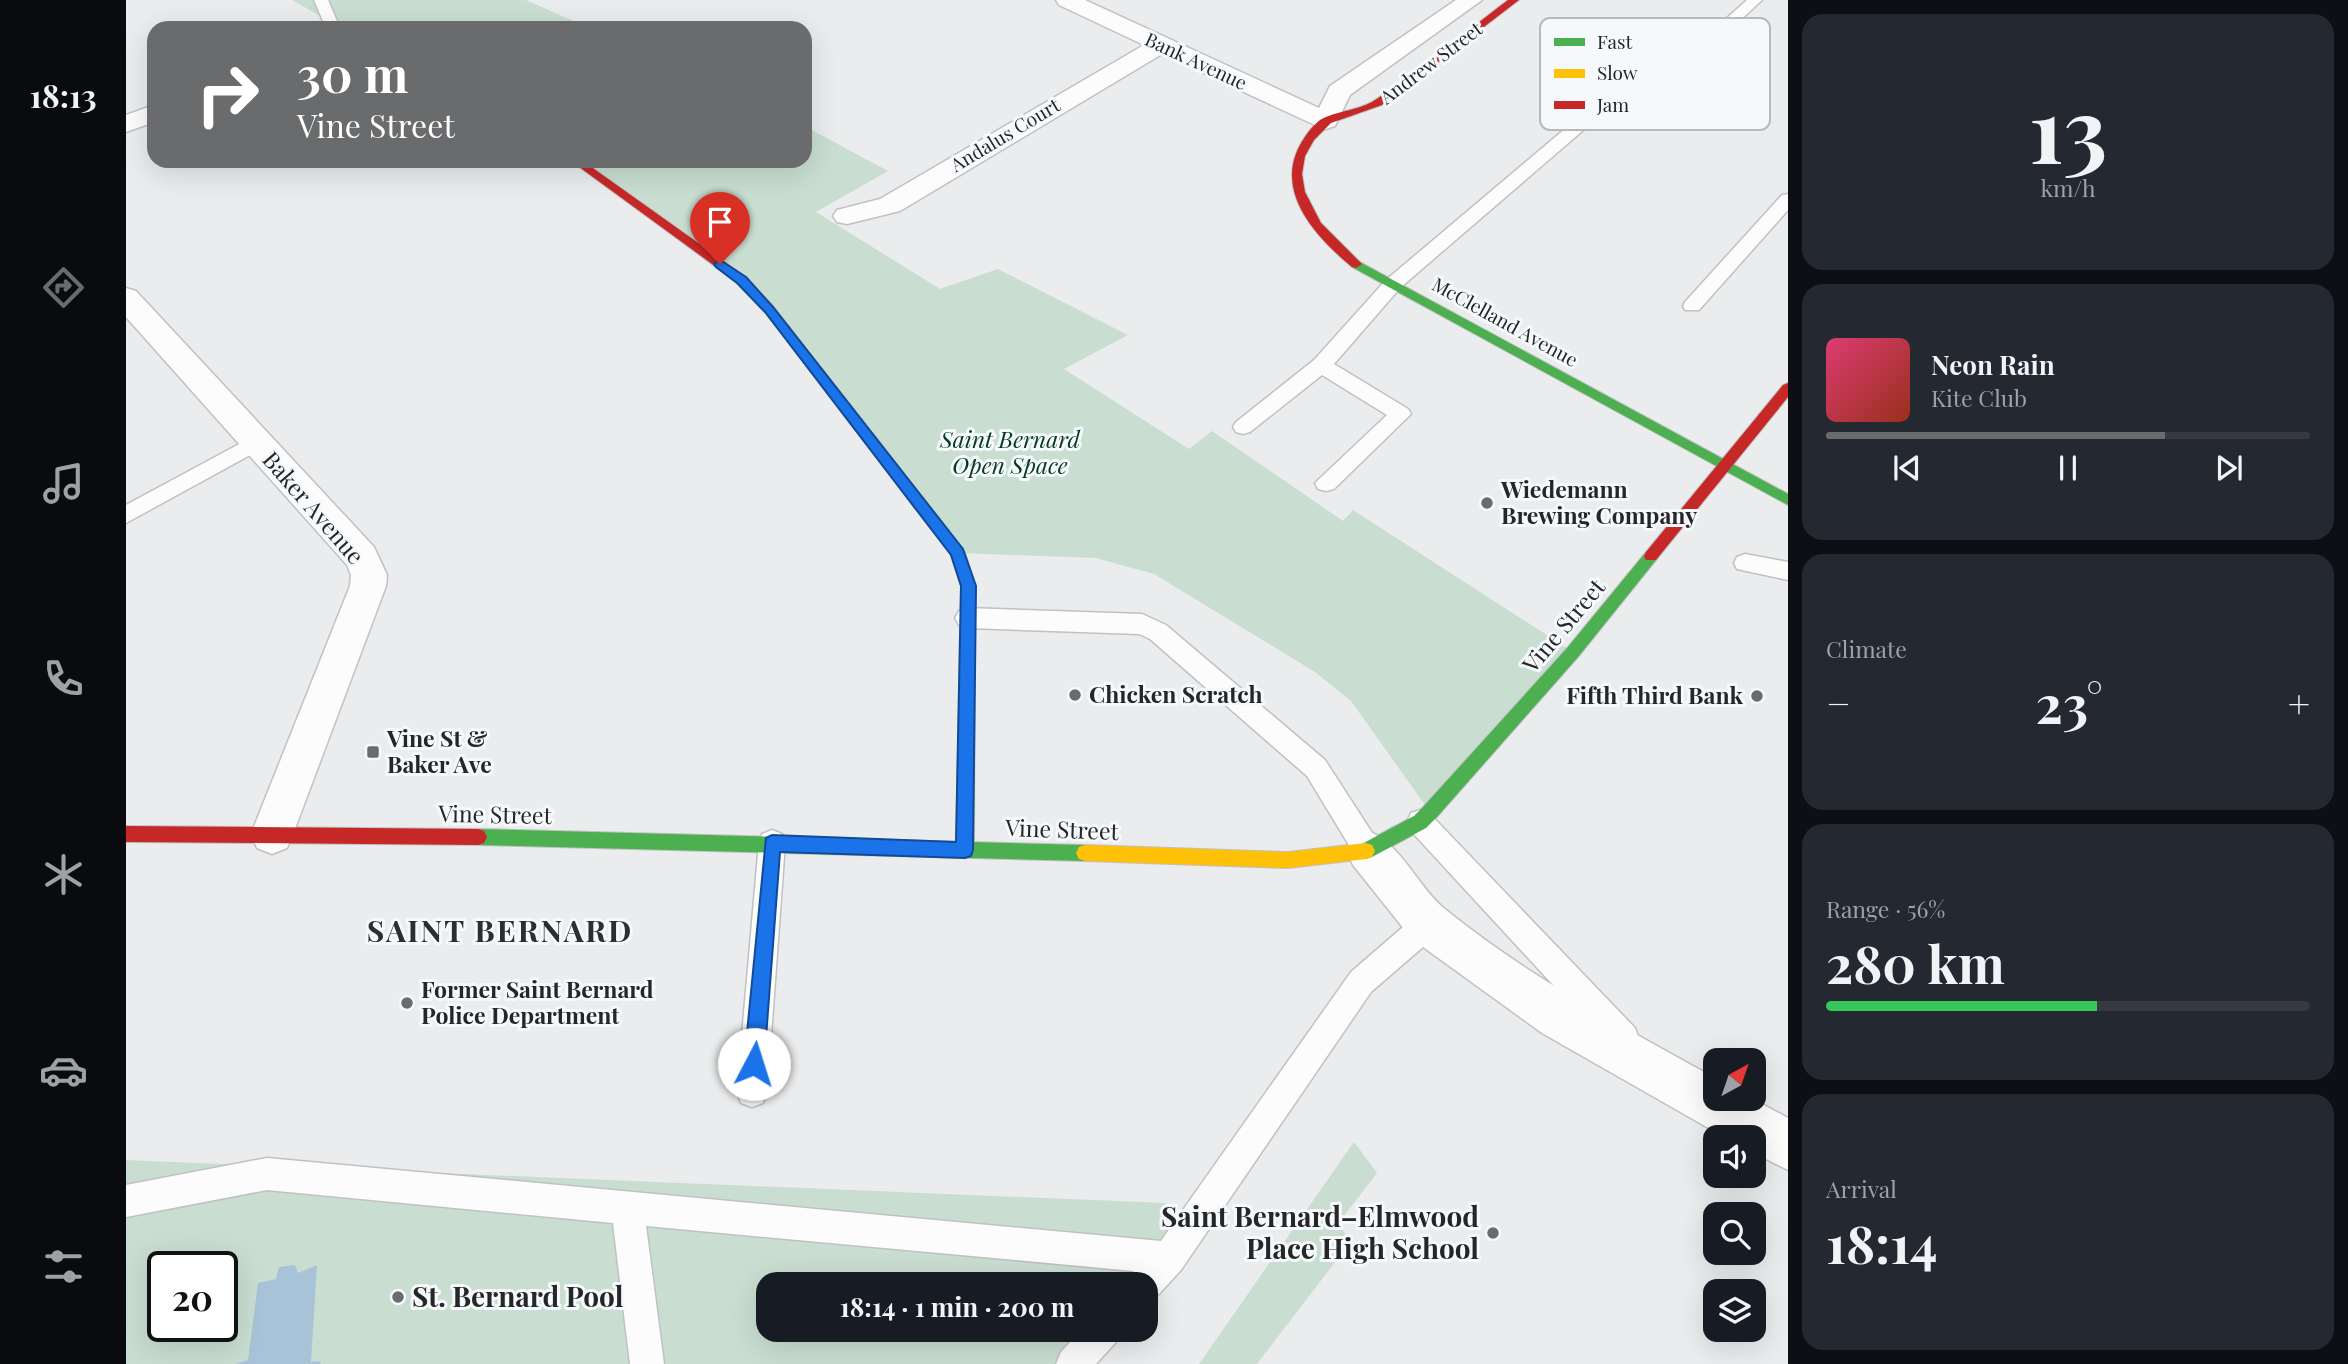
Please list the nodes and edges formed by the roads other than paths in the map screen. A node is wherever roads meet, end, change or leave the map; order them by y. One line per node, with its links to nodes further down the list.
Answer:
1 (321, 0): 7 (lane)
2 (1067, 0): 8 (street, Bank Avenue)
3 (1471, 0): 10 (street, Andrew Street)
4 (1514, 0): 10 (street, Andrew Street)
5 (1755, 0): 6 (lane)
6 (1735, 18)
7 (330, 21)
8 (1160, 45): 10 (street, Bank Avenue); 15 (street, Andalus Court)
9 (147, 116): 11 (street)
10 (1326, 121): 16 (street, McClelland Avenue)
11 (126, 124)
12 (1573, 130): 16 (lane)
13 (586, 168): 29 (street)
14 (1788, 198): 18 (lane)
15 (847, 216)
16 (1393, 284): 19 (lane); 23 (street, McClelland Avenue)
17 (126, 299): 22 (street, Baker Avenue)
18 (1692, 306)
19 (1321, 365): 21 (lane); 24 (lane)
20 (1788, 388): 23 (street, Vine Street)
21 (1243, 427)
22 (256, 443): 26 (lane); 32 (street, Baker Avenue)
23 (1726, 466): 25 (street, McClelland Avenue); 30 (street, Vine Street)
24 (1326, 483)
25 (1788, 500)
26 (126, 515)
27 (1745, 563): 28 (lane)
28 (1788, 572)
29 (967, 618): 34 (street); 35 (lane)
30 (1420, 822): 35 (street, Vine Street); 37 (lane)
31 (126, 834): 32 (street, Vine Street)
32 (271, 834): 33 (street, Vine Street)
33 (772, 844): 34 (street, Vine Street); 38 (lane)
34 (965, 850): 35 (street, Vine Street)
35 (1368, 851): 36 (street)
36 (1428, 924): 37 (street); 42 (lane)
37 (1650, 1068): 39 (street)
38 (752, 1092)
39 (1788, 1145)
40 (126, 1201): 41 (lane)
41 (627, 1208): 42 (lane); 45 (lane)
42 (1169, 1258): 43 (lane)
43 (1156, 1272)
44 (1093, 1342): 46 (lane)
45 (647, 1364)
46 (1073, 1364)

